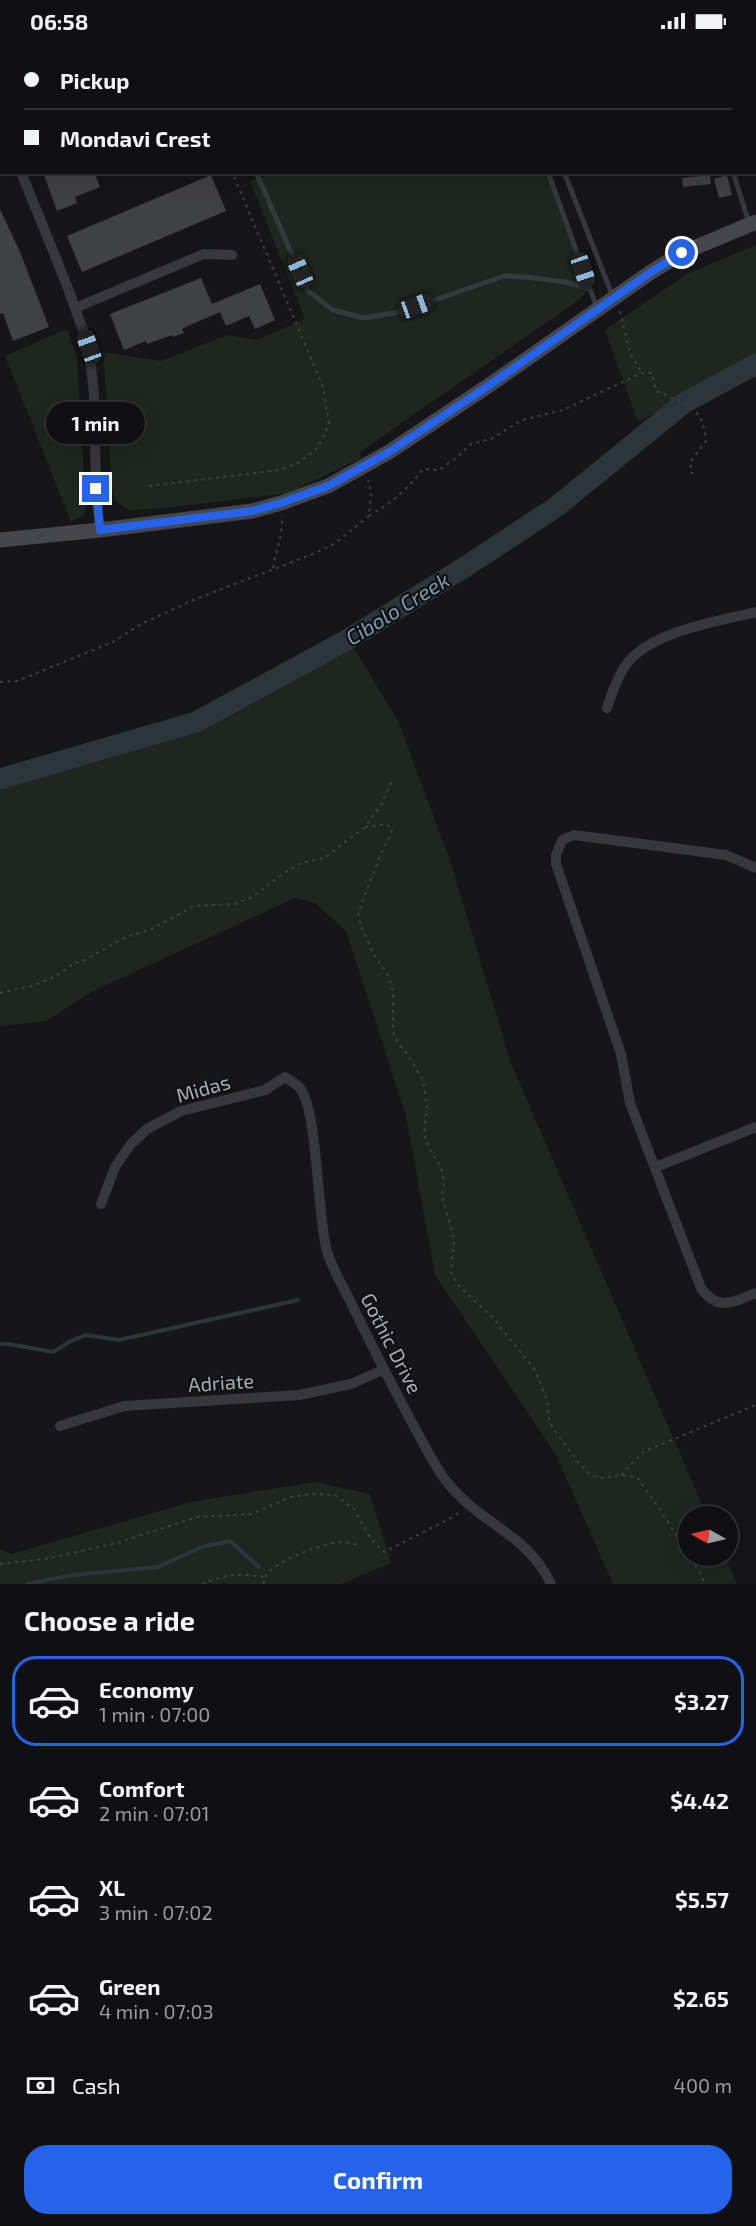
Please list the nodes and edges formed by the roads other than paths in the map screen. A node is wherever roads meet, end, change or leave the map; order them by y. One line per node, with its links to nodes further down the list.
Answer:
1 (22, 174): 10 (street)
2 (257, 174): 8 (lane)
3 (549, 174): 8 (lane)
4 (565, 174): 9 (lane)
5 (734, 174): 6 (lane)
6 (753, 223): 9 (main road)
7 (232, 255): 10 (street)
8 (590, 289): 11 (lane)
9 (613, 298): 11 (main road)
10 (75, 308): 12 (street)
11 (597, 310): 12 (main road)
12 (100, 530): 13 (main road)
13 (0, 540)
14 (756, 612): 15 (street)
15 (607, 708)
16 (756, 868): 19 (street)
17 (285, 1077): 20 (street, Midas); 22 (street, Gothic Drive)
18 (756, 1127): 19 (street)
19 (656, 1167): 21 (street)
20 (101, 1204)
21 (756, 1293)
22 (384, 1370): 23 (street, Adriate); 24 (street, Gothic Drive)
23 (60, 1426)
24 (551, 1584)

